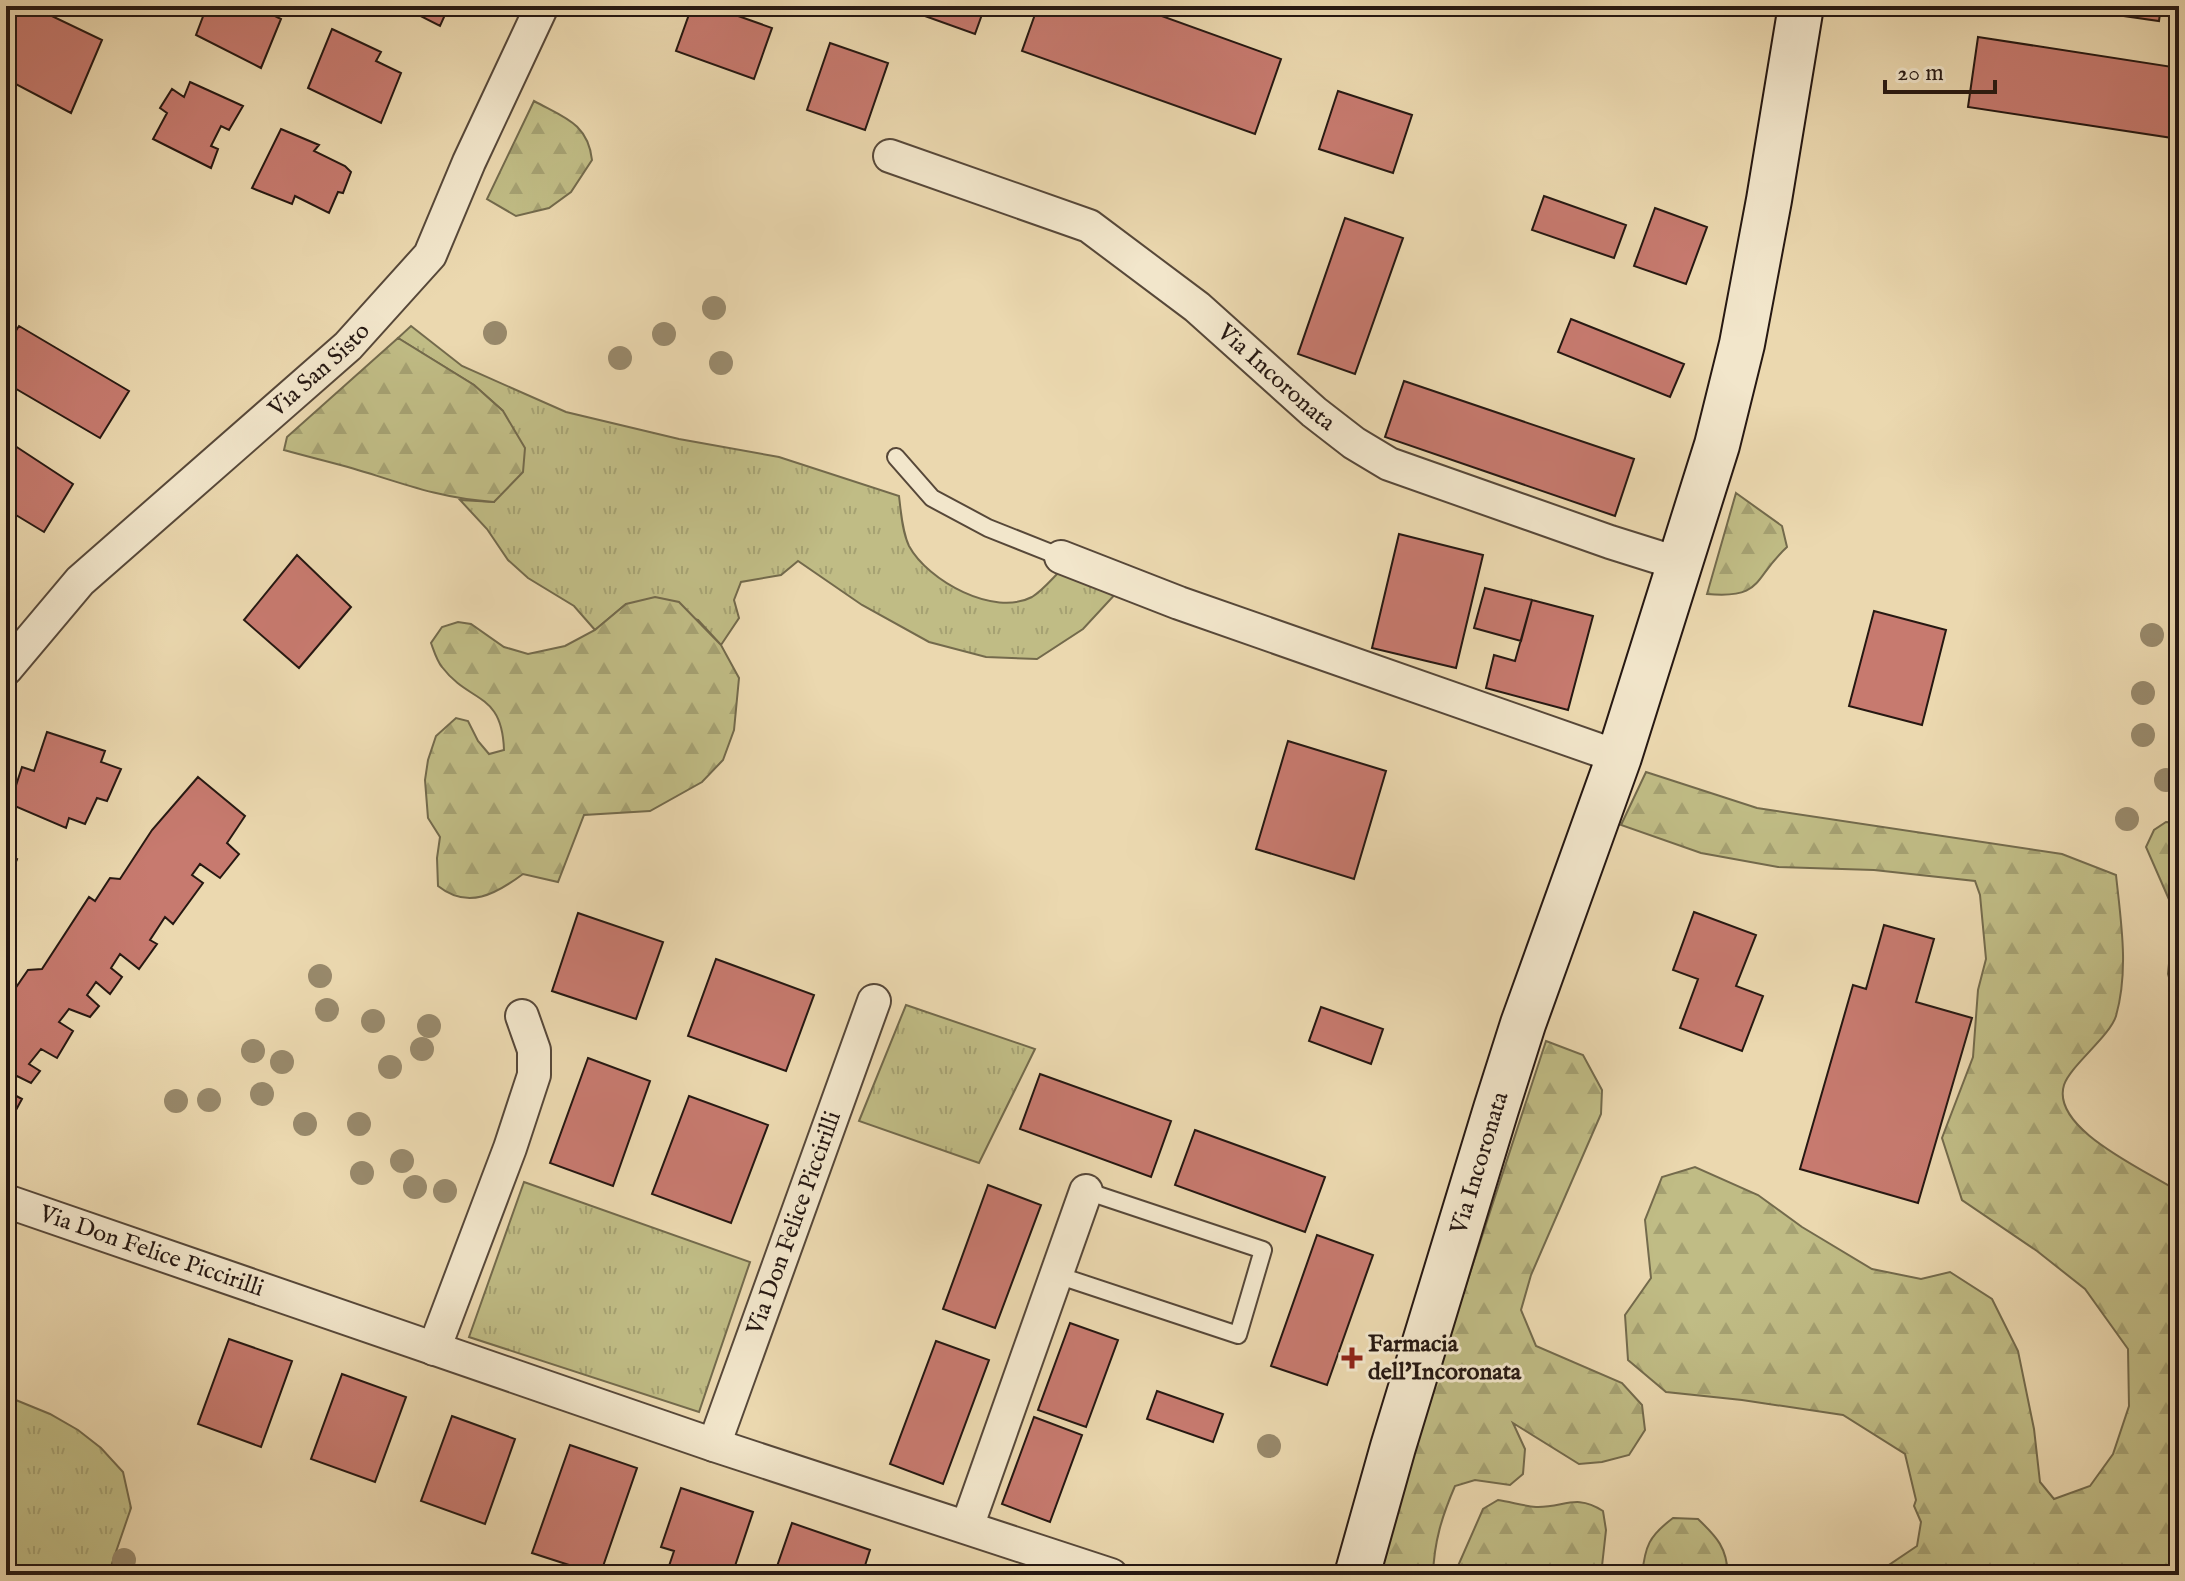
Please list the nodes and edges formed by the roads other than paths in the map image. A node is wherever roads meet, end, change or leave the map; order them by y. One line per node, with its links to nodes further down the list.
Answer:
1 (542, 6): 7 (street, Via San Sisto)
2 (1801, 6): 6 (main road, Via Incoronata)
3 (890, 156): 6 (street, Via Incoronata)
4 (896, 457): 5 (lane)
5 (1061, 557): 8 (street)
6 (1680, 564): 8 (main road, Via Incoronata)
7 (6, 669)
8 (1619, 757): 18 (main road, Via Incoronata)
9 (874, 1001): 15 (street, Via Don Felice Piccirilli)
10 (522, 1016): 14 (street)
11 (1086, 1191): 13 (street); 13 (lane)
12 (6, 1201): 14 (street, Via Don Felice Piccirilli)
13 (1057, 1275): 16 (street)
14 (434, 1349): 15 (street, Via Don Felice Piccirilli)
15 (714, 1445): 16 (street, Via Don Felice Piccirilli)
16 (967, 1527): 17 (street, Via Don Felice Piccirilli)
17 (1111, 1575)
18 (1357, 1575)

